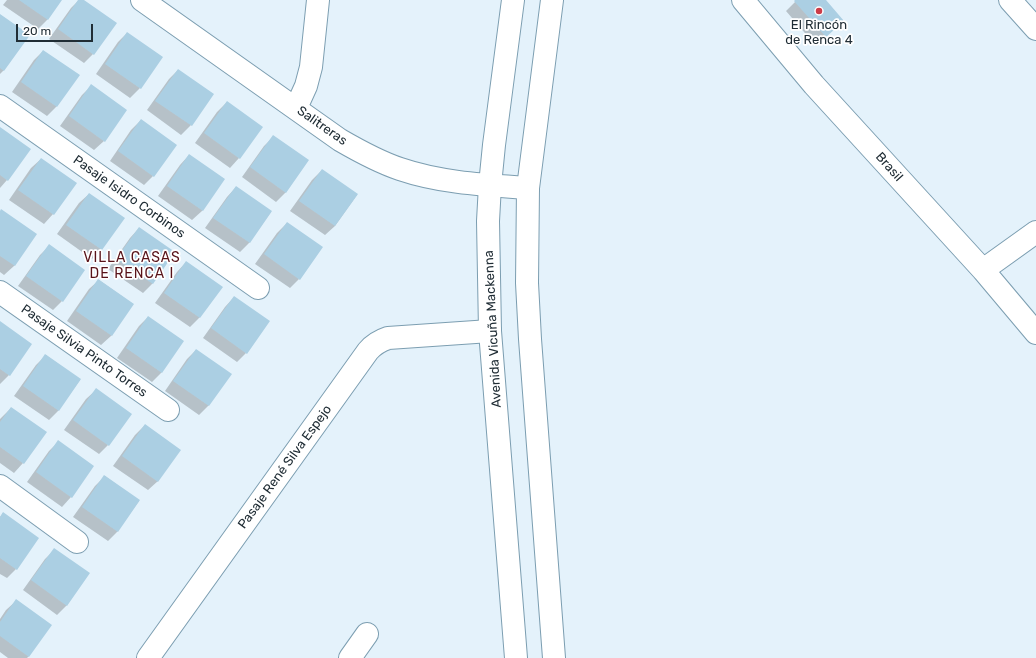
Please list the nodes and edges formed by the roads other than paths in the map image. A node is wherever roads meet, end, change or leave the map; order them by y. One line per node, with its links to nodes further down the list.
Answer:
1 (142, 0): 9 (street, Salitreras)
2 (318, 0): 9 (street)
3 (513, 0): 10 (street, Avenida Vicuña Mackenna)
4 (552, 0): 11 (street)
5 (743, 0): 13 (street, Brasil)
6 (1010, 0): 7 (street)
7 (1036, 29)
8 (0, 106): 14 (street, Pasaje Isidro Corbinos)
9 (296, 108): 10 (street, Salitreras)
10 (490, 186): 11 (street, Salitreras); 16 (street, Avenida Vicuña Mackenna)
11 (528, 188): 25 (street)
12 (1036, 232): 13 (street)
13 (983, 270): 17 (street, Brasil)
14 (258, 288)
15 (0, 292): 18 (street, Pasaje Silvia Pinto Torres)
16 (490, 331): 22 (street, Pasaje René Silva Espejo); 24 (street, Avenida Vicuña Mackenna)
17 (1036, 332)
18 (168, 410)
19 (0, 486): 20 (street)
20 (77, 542)
21 (367, 634): 23 (street)
22 (148, 658)
23 (350, 658)
24 (516, 658)
25 (554, 658)

